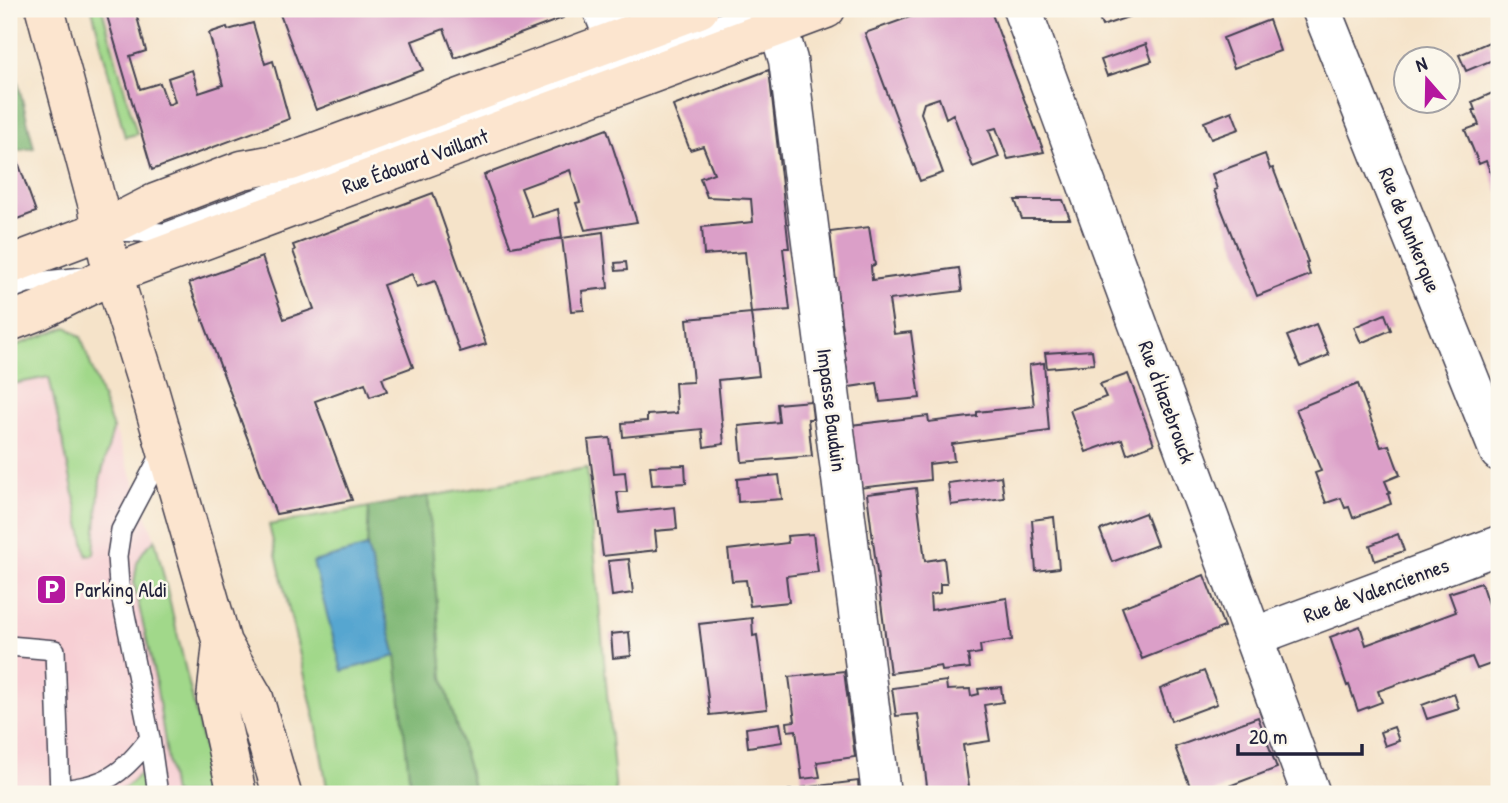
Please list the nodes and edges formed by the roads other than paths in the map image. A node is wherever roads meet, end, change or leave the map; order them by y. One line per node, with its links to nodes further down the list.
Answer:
1 (45, 9): 8 (main road)
2 (699, 9): 7 (main road, Rue Édouard Vaillant)
3 (826, 9): 6 (main road, Rue Édouard Vaillant)
4 (1022, 9): 16 (street, Rue d'Hazebrouck)
5 (1321, 9): 14 (street, Rue de Dunkerque)
6 (768, 18): 8 (lane); 10 (main road, Rue Édouard Vaillant); 24 (street, Impasse Bauduin)
7 (609, 24): 8 (main road, Rue Édouard Vaillant)
8 (102, 230): 9 (main road, Rue Édouard Vaillant); 10 (main road)
9 (9, 265)
10 (113, 274): 11 (lane); 12 (main road, Rue Édouard Vaillant); 13 (main road)
11 (9, 290)
12 (9, 322)
13 (165, 446): 17 (main road); 19 (lane)
14 (1499, 452)
15 (1499, 545): 16 (street, Rue de Valenciennes)
16 (1253, 637): 25 (street, Rue d'Hazebrouck)
17 (222, 643): 22 (main road); 23 (main road)
18 (9, 646): 20 (lane)
19 (150, 738): 20 (lane); 21 (lane)
20 (60, 792)
21 (158, 794)
22 (237, 794)
23 (282, 794)
24 (881, 794)
25 (1311, 794)

